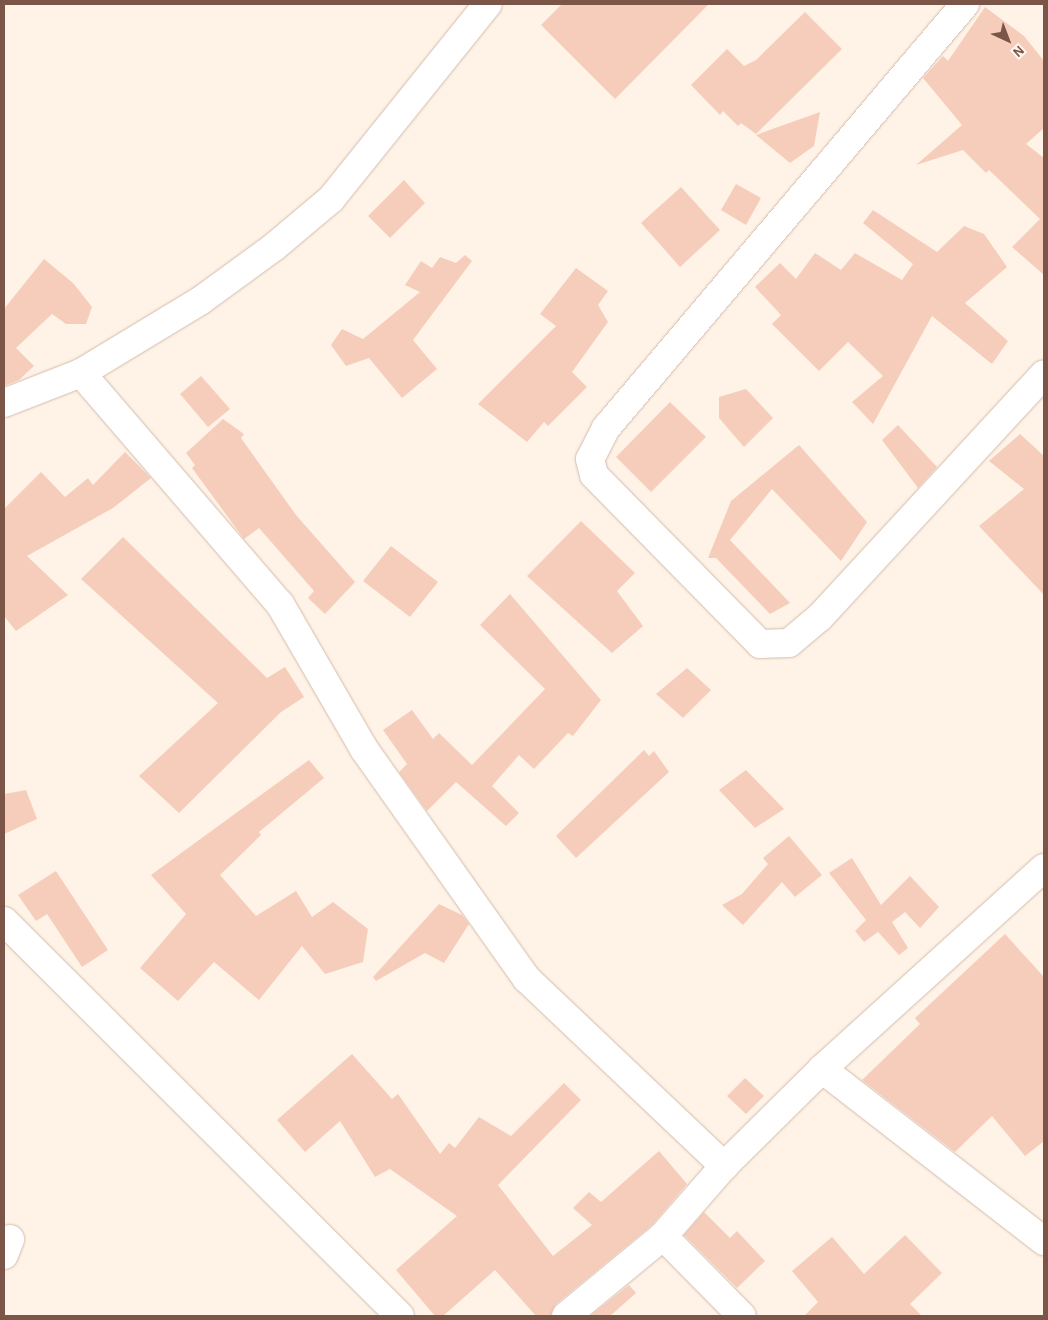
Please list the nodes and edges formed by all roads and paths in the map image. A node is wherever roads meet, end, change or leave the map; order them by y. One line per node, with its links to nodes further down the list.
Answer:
1 (488, 4): 3 (street)
2 (966, 4): 4 (street)
3 (81, 373): 5 (street); 9 (street)
4 (1044, 374)
5 (4, 403)
6 (1044, 868): 8 (street)
7 (4, 920): 12 (street)
8 (822, 1069): 9 (street); 11 (street)
9 (724, 1166): 10 (street)
10 (663, 1236): 13 (street); 14 (street)
11 (1044, 1240)
12 (400, 1316)
13 (566, 1316)
14 (742, 1316)

